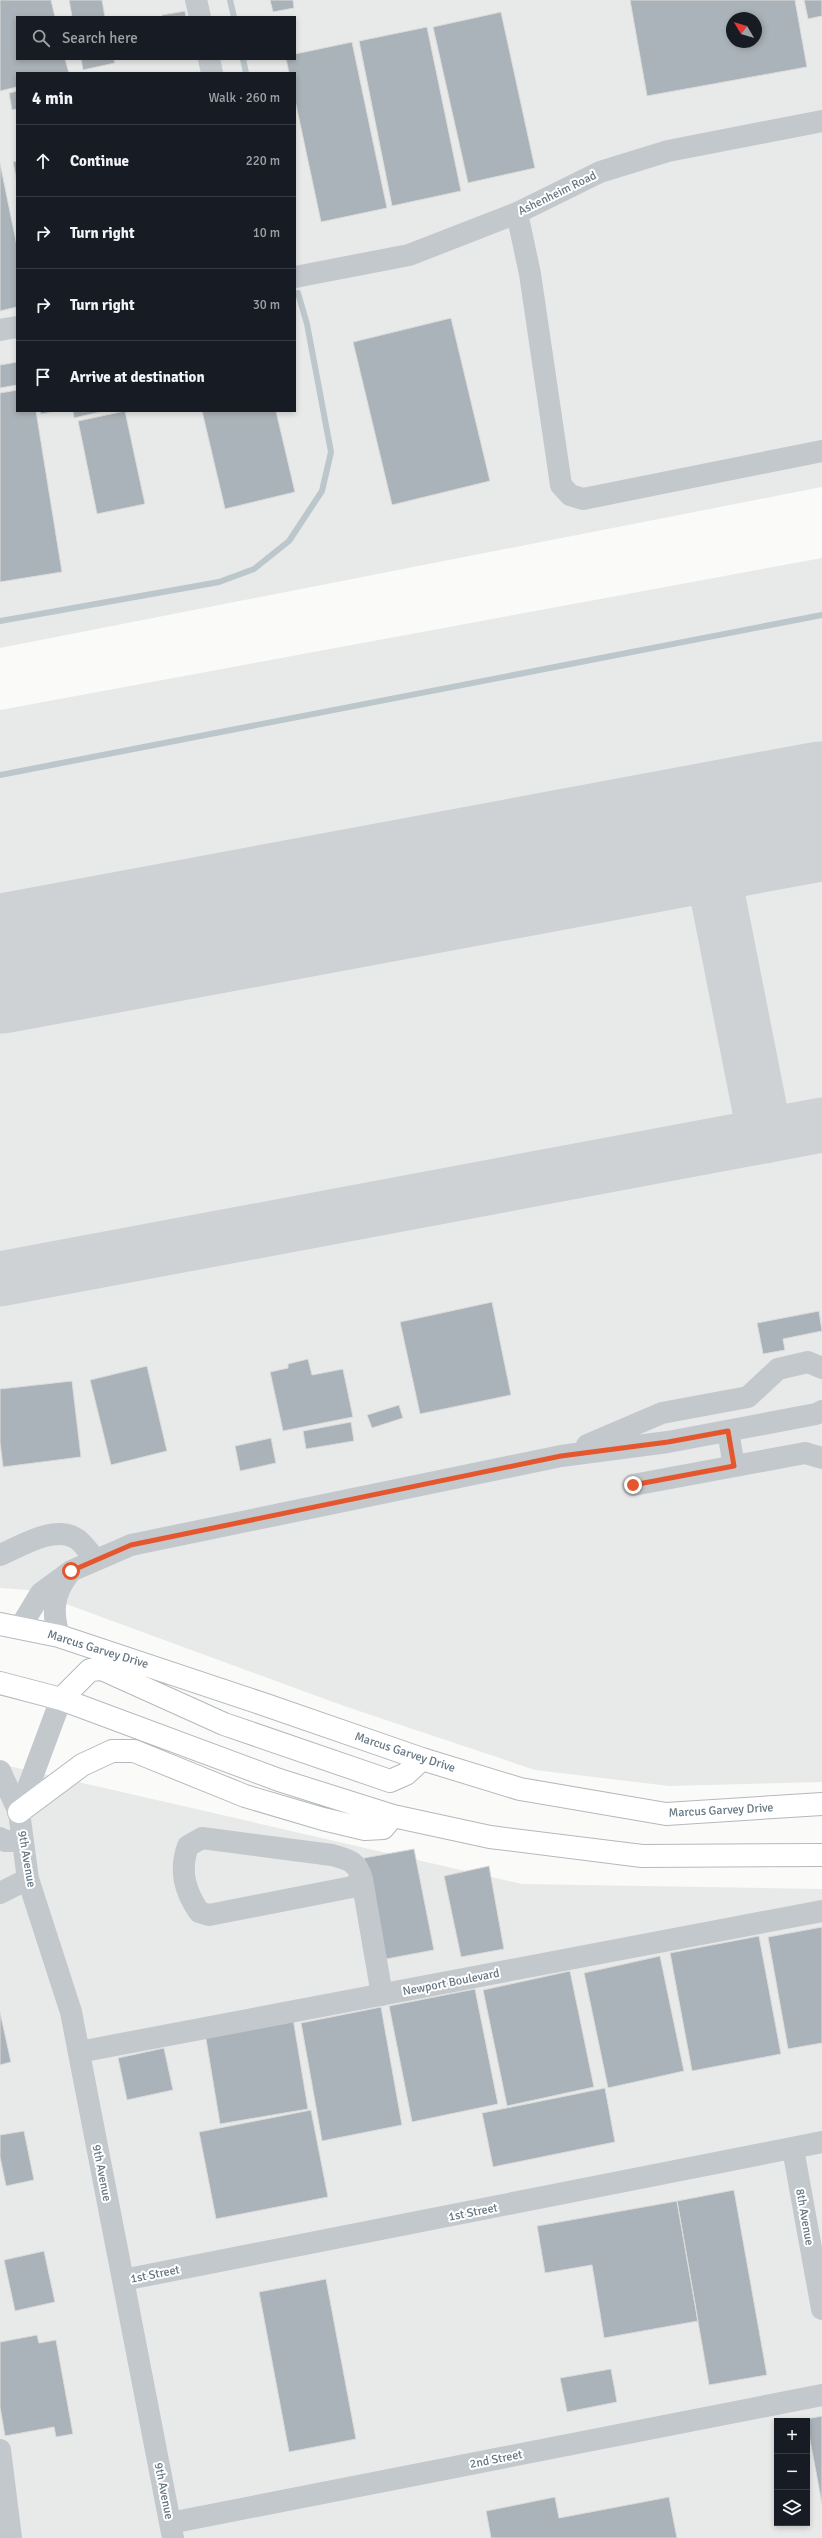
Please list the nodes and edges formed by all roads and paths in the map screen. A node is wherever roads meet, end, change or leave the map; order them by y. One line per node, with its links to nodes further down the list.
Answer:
1 (196, 0): 2 (street)
2 (200, 16)
3 (209, 60): 4 (street)
4 (212, 72)
5 (822, 121): 6 (street, Ashenheim Road)
6 (517, 213): 7 (street, Ashenheim Road); 10 (street)
7 (296, 277)
8 (16, 327): 9 (street)
9 (0, 330)
10 (822, 451)
11 (822, 1368): 14 (street)
12 (822, 1411): 13 (street)
13 (728, 1431): 14 (street); 16 (street)
14 (561, 1456): 19 (street)
15 (822, 1458): 16 (street)
16 (734, 1466): 17 (street)
17 (633, 1485)
18 (0, 1555): 19 (street)
19 (96, 1560): 20 (street)
20 (71, 1571): 21 (street); 22 (street)
21 (11, 1625): 22 (highway, Marcus Garvey Drive)
22 (59, 1636): 25 (highway, Marcus Garvey Drive)
23 (0, 1683): 24 (highway)
24 (61, 1699): 25 (highway); 28 (street, 9th Avenue); 29 (highway)
25 (422, 1759): 27 (highway, Marcus Garvey Drive)
26 (0, 1771): 28 (street, 9th Avenue)
27 (822, 1804)
28 (19, 1812): 29 (highway); 31 (street, 9th Avenue)
29 (393, 1816): 32 (highway)
30 (0, 1838): 31 (street)
31 (22, 1841): 33 (street, 9th Avenue)
32 (822, 1855)
33 (28, 1879): 35 (street); 38 (street, 9th Avenue)
34 (362, 1879): 34 (street); 37 (street)
35 (0, 1893)
36 (822, 1911): 37 (street, Newport Boulevard)
37 (382, 1994): 38 (street, Newport Boulevard)
38 (79, 2052): 41 (street, 9th Avenue)
39 (822, 2142): 40 (street, 1st Street)
40 (793, 2149): 41 (street, 1st Street); 42 (street, 8th Avenue)
41 (123, 2280): 45 (street, 9th Avenue)
42 (822, 2309)
43 (822, 2395): 45 (street, 2nd Street)
44 (0, 2450): 46 (street)
45 (171, 2530)
46 (11, 2538)

